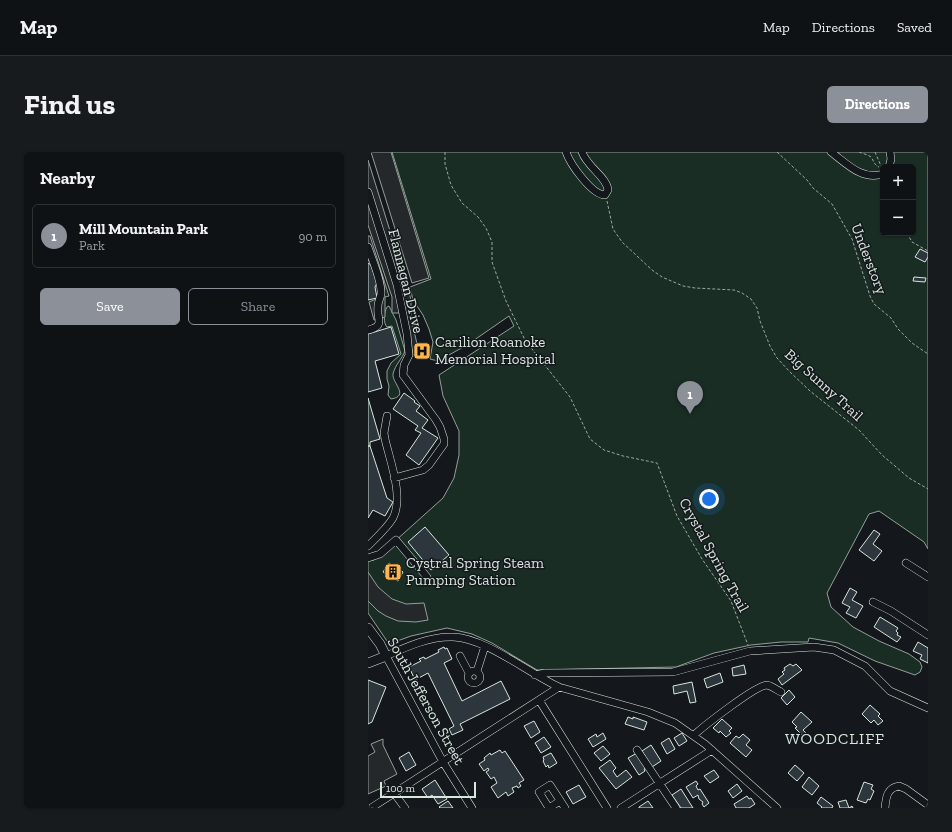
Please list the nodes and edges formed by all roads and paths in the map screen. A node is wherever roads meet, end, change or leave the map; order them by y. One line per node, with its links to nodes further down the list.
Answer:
1 (445, 152): 30 (path, Crystal Spring Trail)
2 (566, 152): 12 (street)
3 (582, 152): 12 (street)
4 (777, 152): 17 (path, Understory)
5 (831, 152): 10 (street)
6 (858, 152): 7 (path)
7 (875, 152)
8 (890, 152): 9 (street)
9 (890, 164)
10 (880, 174)
11 (368, 192): 19 (street, Flannagan Drive)
12 (605, 195): 20 (path, Big Sunny Trail)
13 (909, 236): 15 (path)
14 (368, 247): 16 (street)
15 (928, 251)
16 (368, 330)
17 (928, 354)
18 (387, 416): 19 (street)
19 (394, 478): 21 (street)
20 (928, 489)
21 (368, 546)
22 (368, 558): 24 (street)
23 (906, 563): 25 (street)
24 (427, 577)
25 (928, 577)
26 (873, 602): 28 (street)
27 (368, 628): 31 (main road, South Jefferson Street)
28 (928, 636)
29 (485, 646): 31 (street); 34 (street); 36 (street)
30 (750, 651): 36 (street); 40 (street)
31 (386, 656): 33 (main road); 44 (street, South Jefferson Street)
32 (460, 656): 35 (street)
33 (368, 663)
34 (477, 671): 35 (street); 35 (street)
35 (469, 673)
36 (535, 675): 37 (street)
37 (560, 687): 39 (street); 41 (street)
38 (781, 692): 41 (street)
39 (539, 700): 44 (street); 53 (street)
40 (928, 708)
41 (694, 736): 43 (street)
42 (637, 750): 45 (street)
43 (712, 750): 45 (street); 56 (street)
44 (443, 762): 46 (street); 51 (street, South Jefferson Street)
45 (660, 783): 54 (street); 55 (street)
46 (394, 793): 49 (street); 50 (street)
47 (560, 801): 52 (street)
48 (928, 805): 57 (street)
49 (371, 808)
50 (405, 808)
51 (472, 808)
52 (565, 808)
53 (607, 808)
54 (621, 808)
55 (676, 808)
56 (777, 808)
57 (885, 808)

